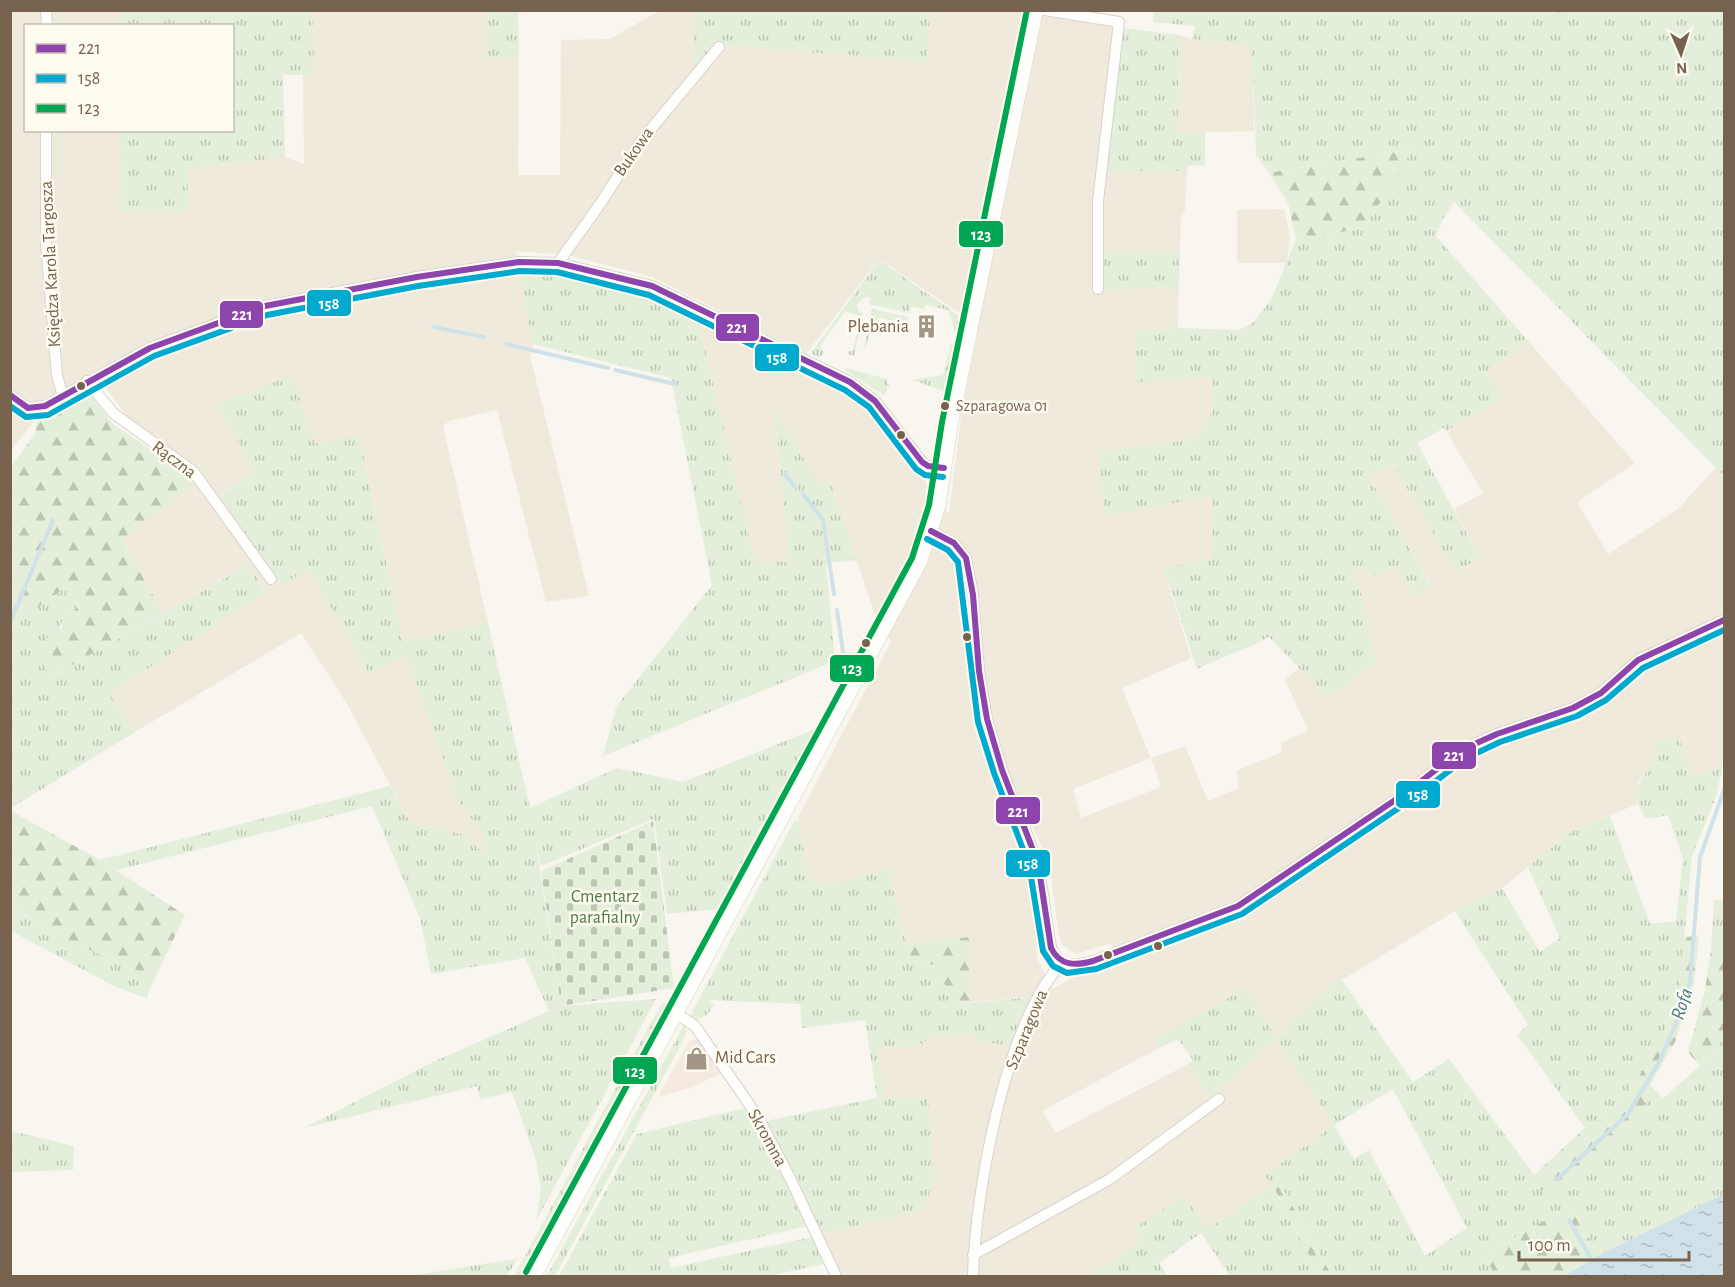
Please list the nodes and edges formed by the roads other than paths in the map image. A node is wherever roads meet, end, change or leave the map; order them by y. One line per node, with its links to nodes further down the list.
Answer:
1 (1036, 10): 10 (street)
2 (1045, 10): 6 (street)
3 (719, 47): 5 (street, Bukowa)
4 (46, 132): 9 (street, Księdza Karola Targosza)
5 (558, 263): 7 (street); 10 (street)
6 (1098, 289)
7 (87, 381): 9 (street); 12 (street, Rączna)
8 (10, 395): 9 (street)
9 (63, 396)
10 (945, 468): 11 (street)
11 (931, 531): 14 (street); 15 (street)
12 (271, 579)
13 (1725, 620): 14 (street)
14 (1062, 963): 17 (street, Szparagowa)
15 (677, 1014): 18 (street); 19 (street, Skromna)
16 (1219, 1099): 17 (street)
17 (973, 1255): 20 (street, Szparagowa)
18 (534, 1276)
19 (836, 1276)
20 (973, 1276)

